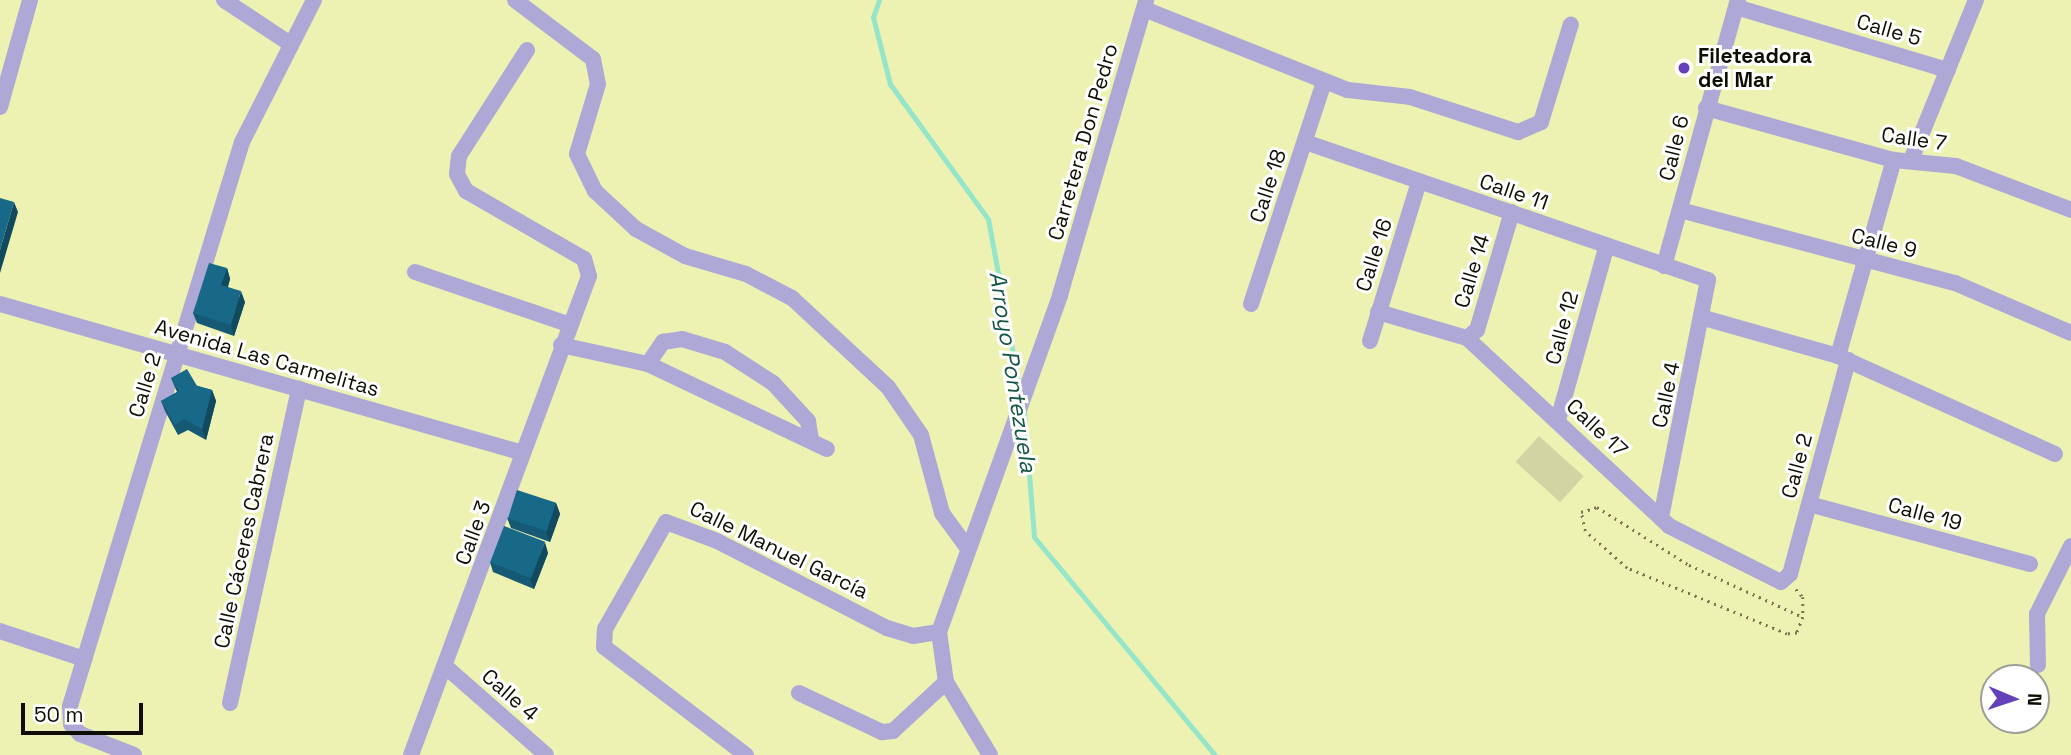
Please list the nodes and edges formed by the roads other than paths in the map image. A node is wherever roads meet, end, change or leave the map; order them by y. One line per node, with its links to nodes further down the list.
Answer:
1 (30, 0): 15 (street)
2 (224, 0): 11 (street)
3 (313, 0): 11 (street, Calle 2)
4 (515, 0): 9 (street)
5 (548, 0): 9 (street)
6 (1976, 0): 13 (street, Calle 2)
7 (1737, 4): 13 (street, Calle 5); 16 (street, Calle 6)
8 (1145, 5): 14 (street); 49 (street, Carretera Don Pedro)
9 (540, 15): 49 (street)
10 (1571, 24): 14 (street)
11 (289, 43): 37 (street, Calle 2)
12 (527, 50): 32 (street, Calle 3)
13 (1948, 69): 18 (street, Calle 2)
14 (1324, 82): 17 (street, Calle 18)
15 (0, 107)
16 (1706, 108): 18 (street, Calle 7); 20 (street, Calle 6)
17 (1304, 142): 19 (street, Calle 11); 29 (street, Calle 18)
18 (1902, 160): 21 (street, Calle 7); 24 (street, Calle 2)
19 (1419, 182): 22 (street, Calle 11); 30 (street, Calle 16)
20 (1680, 210): 24 (street, Calle 9); 25 (street, Calle 6)
21 (2071, 210)
22 (1512, 212): 23 (street, Calle 11); 34 (street, Calle 14)
23 (1606, 248): 25 (street, Calle 11); 41 (street, Calle 12)
24 (1863, 260): 33 (street, Calle 9); 38 (street, Calle 2)
25 (1664, 265): 27 (street, Calle 11)
26 (415, 272): 32 (street)
27 (1708, 280): 31 (street, Calle 4)
28 (0, 304): 37 (street, Avenida Las Carmelitas)
29 (1251, 304)
30 (1378, 312): 34 (street, Calle 17); 35 (street, Calle 16)
31 (1704, 318): 38 (street); 47 (street, Calle 4)
32 (568, 324): 36 (street, Calle 3)
33 (2071, 333)
34 (1467, 338): 41 (street, Calle 17)
35 (1370, 341)
36 (561, 345): 39 (street); 44 (street, Calle 3)
37 (176, 354): 40 (street, Avenida Las Carmelitas); 54 (street, Calle 2)
38 (1843, 358): 45 (street); 46 (street, Calle 2)
39 (648, 364): 42 (street); 42 (street)
40 (299, 388): 44 (street, Avenida Las Carmelitas); 59 (street, Calle Cáceres Cabrera)
41 (1558, 420): 47 (street, Calle 17)
42 (811, 441): 43 (street)
43 (827, 449)
44 (523, 453): 56 (street, Calle 3)
45 (2055, 454)
46 (1809, 504): 50 (street, Calle 19); 51 (street, Calle 2)
47 (1661, 518): 51 (street, Calle 17)
48 (2071, 546): 55 (street)
49 (966, 547): 53 (street)
50 (2030, 564)
51 (1785, 582)
52 (0, 631): 54 (street)
53 (939, 632): 57 (street); 63 (street, Calle Manuel García)
54 (84, 659): 60 (street, Calle 2)
55 (2038, 664)
56 (446, 667): 61 (street, Calle 3); 62 (street, Calle 4)
57 (946, 682): 58 (street); 64 (street)
58 (799, 693)
59 (230, 703)
60 (134, 755)
61 (411, 755)
62 (547, 755)
63 (746, 755)
64 (990, 755)

